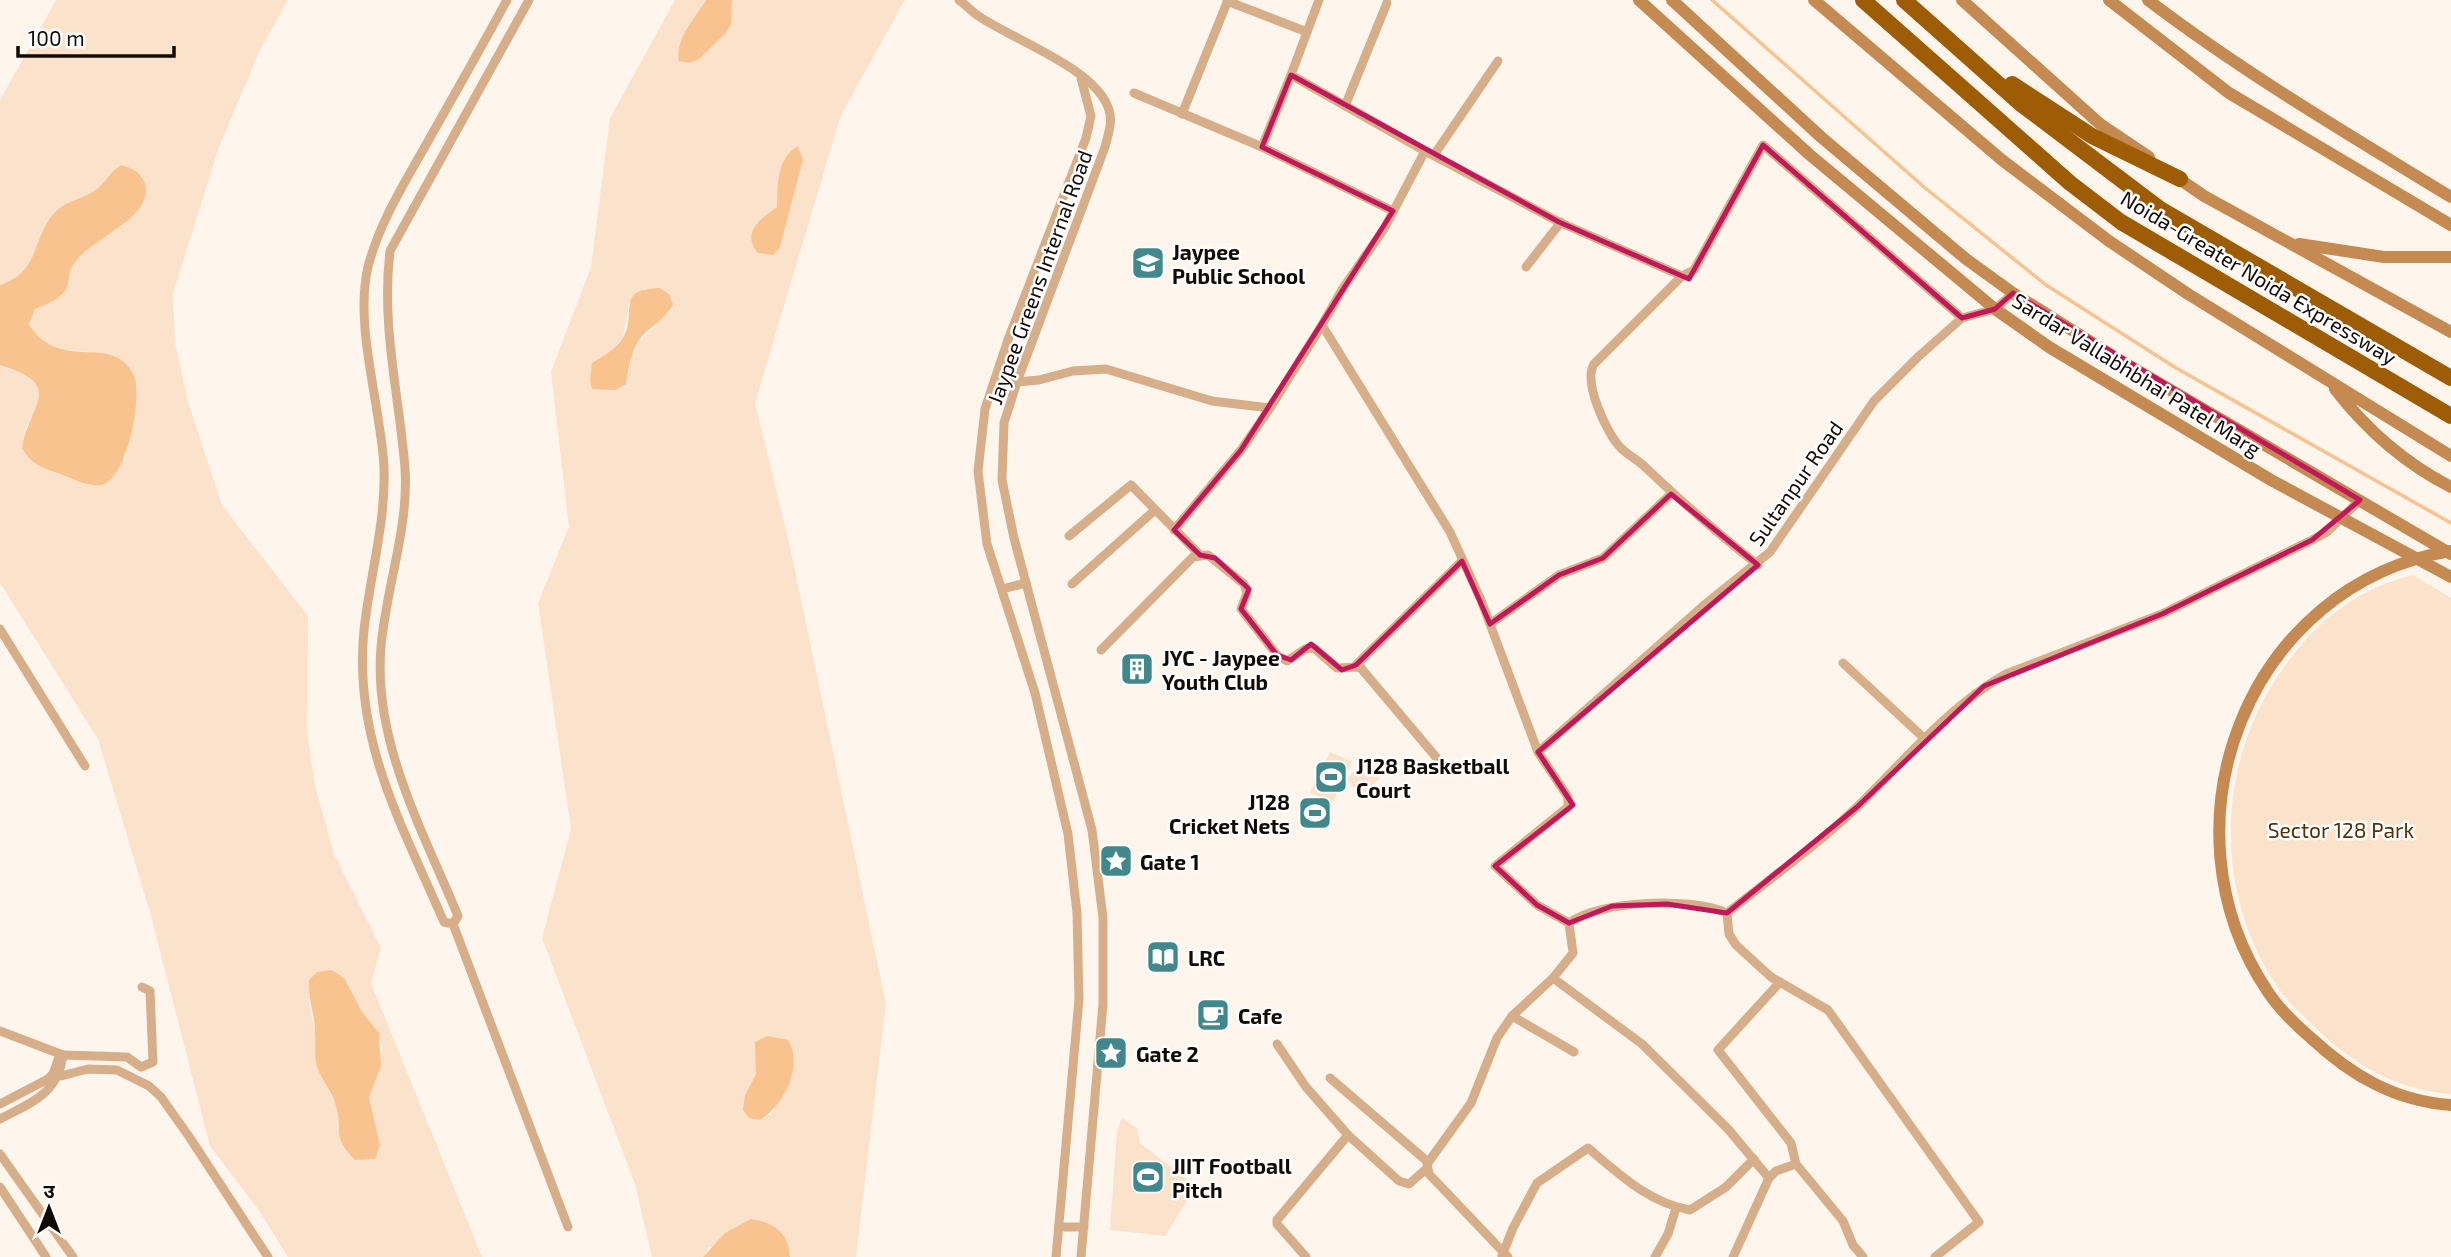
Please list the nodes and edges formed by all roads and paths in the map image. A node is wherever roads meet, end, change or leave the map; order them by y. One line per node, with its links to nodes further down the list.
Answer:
1 (507, 0): 24 (street)
2 (529, 0): 26 (street)
3 (959, 0): 14 (street, Jaypee Greens Internal Road)
4 (1227, 0): 16 (street); 23 (street)
5 (1319, 0): 16 (street)
6 (1639, 0): 38 (street, Sardar Vallabhbhai Patel Marg)
7 (1672, 0): 37 (street, Sardar Vallabhbhai Patel Marg)
8 (1814, 0): 45 (street)
9 (1863, 0): 47 (highway, Noida-Greater Noida Expressway)
10 (1904, 0): 17 (highway, Noida-Greater Noida Expressway)
11 (1962, 0): 28 (street)
12 (2109, 0): 32 (street)
13 (2148, 0): 29 (street)
14 (969, 3): 20 (street, Jaypee Greens Internal Road)
15 (1387, 3): 22 (street)
16 (1307, 32): 19 (street)
17 (1968, 57): 28 (highway); 43 (highway, Noida-Greater Noida Expressway)
18 (1498, 61): 27 (street)
19 (1291, 75): 22 (street); 25 (street)
20 (1081, 77): 42 (street, Jaypee Greens Internal Road); 44 (street, Jaypee Greens Internal Road)
21 (1133, 93): 23 (street)
22 (1345, 106): 27 (street)
23 (1182, 114): 25 (street)
24 (427, 143): 26 (street); 76 (street)
25 (1262, 147): 30 (street)
26 (444, 153): 76 (street)
27 (1429, 153): 30 (street); 31 (street)
28 (2180, 179): 33 (street)
29 (2451, 197)
30 (1393, 211): 40 (street)
31 (1561, 222): 35 (street); 36 (street)
32 (2451, 225)
33 (2288, 242): 34 (street); 41 (street)
34 (2451, 257)
35 (1525, 267)
36 (1682, 276): 39 (street); 50 (street)
37 (2013, 293): 38 (street, Sultanpur Road); 51 (street, Sardar Vallabhbhai Patel Marg)
38 (1995, 309): 39 (street, Sultanpur Road); 53 (street, Sardar Vallabhbhai Patel Marg)
39 (1962, 318): 60 (street, Sultanpur Road)
40 (1322, 325): 46 (street); 59 (street)
41 (2449, 329)
42 (997, 373): 44 (street); 64 (street, Jaypee Greens Internal Road)
43 (2451, 378)
44 (1017, 382): 46 (street); 62 (street, Jaypee Greens Internal Road)
45 (2329, 382): 48 (street); 49 (street)
46 (1270, 408): 54 (street)
47 (2451, 416)
48 (2451, 456)
49 (2451, 488)
50 (1671, 494): 60 (street); 65 (street)
51 (2360, 500): 53 (street); 56 (street, Sardar Vallabhbhai Patel Marg)
52 (1155, 510): 54 (street); 55 (street); 63 (street)
53 (2343, 519): 58 (street, Sardar Vallabhbhai Patel Marg); 70 (street)
54 (1174, 530): 57 (street)
55 (1069, 536)
56 (2450, 552): 58 (street)
57 (1200, 555): 67 (street); 69 (street)
58 (2418, 559): 61 (street, Sardar Vallabhbhai Patel Marg); 88 (street)
59 (1462, 561): 65 (street); 69 (street)
60 (1758, 565): 71 (street, Sultanpur Road)
61 (2451, 578)
62 (1027, 583): 64 (street); 100 (street, Jaypee Greens Internal Road)
63 (1072, 584)
64 (1002, 589): 99 (street, Jaypee Greens Internal Road)
65 (1490, 624): 71 (street)
66 (0, 629): 73 (street)
67 (1101, 650)
68 (1843, 663): 70 (street)
69 (1356, 665): 72 (street)
70 (1925, 738): 74 (street)
71 (1538, 752): 75 (street)
72 (1436, 757)
73 (85, 766)
74 (1727, 913): 75 (street); 78 (street)
75 (1569, 923): 77 (street)
76 (453, 924): 98 (street)
77 (1553, 978): 80 (street); 92 (street)
78 (1780, 982): 93 (street); 111 (street)
79 (142, 987): 84 (street)
80 (1512, 1016): 83 (street); 94 (street)
81 (0, 1031): 84 (street)
82 (1277, 1044): 90 (street)
83 (1574, 1052)
84 (62, 1055): 85 (street); 87 (street)
85 (61, 1076): 89 (street); 104 (street)
86 (1330, 1078): 94 (street)
87 (0, 1104)
88 (2451, 1105)
89 (0, 1118)
90 (1348, 1135): 94 (street); 107 (street)
91 (0, 1154): 103 (street)
92 (1754, 1159): 95 (street); 97 (street)
93 (1796, 1164): 95 (street); 110 (street)
94 (1427, 1166): 101 (street)
95 (1769, 1178): 109 (street)
96 (0, 1187): 102 (street)
97 (1676, 1208): 101 (street); 108 (street)
98 (568, 1227)
99 (1059, 1227): 100 (street); 105 (street, Jaypee Greens Internal Road)
100 (1084, 1227): 106 (street, Jaypee Greens Internal Road)
101 (1504, 1255)
102 (46, 1257)
103 (73, 1257)
104 (268, 1257)
105 (1056, 1257)
106 (1081, 1257)
107 (1306, 1257)
108 (1654, 1257)
109 (1733, 1257)
110 (1863, 1257)
111 (1935, 1257)

